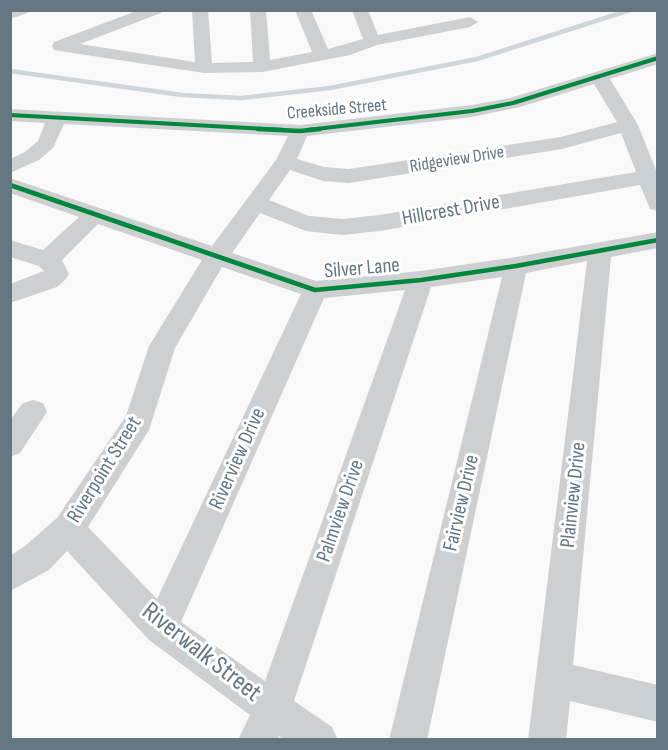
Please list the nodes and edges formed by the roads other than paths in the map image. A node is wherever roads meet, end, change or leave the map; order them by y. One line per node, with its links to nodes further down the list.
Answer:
1 (22, 10): 7 (street)
2 (200, 10): 14 (street)
3 (258, 10): 13 (street)
4 (303, 10): 10 (street)
5 (360, 10): 9 (street)
6 (147, 13): 12 (street); 12 (street)
7 (10, 14)
8 (470, 22): 9 (street)
9 (372, 40): 10 (street)
10 (322, 56): 13 (street)
11 (657, 58): 15 (street, Creekside Street)
12 (142, 60): 14 (street)
13 (262, 67): 14 (street)
14 (204, 68)
15 (619, 70): 16 (street); 17 (street, Creekside Street)
16 (657, 75)
17 (599, 76): 20 (street); 21 (street, Creekside Street)
18 (10, 115): 19 (street, Creekside Street)
19 (55, 118): 21 (street, Creekside Street); 23 (street)
20 (628, 125): 22 (street, Ridgeview Drive); 24 (street)
21 (300, 131): 22 (street, Riverpoint Street)
22 (285, 162): 26 (street, Riverpoint Street)
23 (10, 167)
24 (648, 177): 26 (street, Hillcrest Drive); 27 (street)
25 (10, 185): 28 (street, Silver Lane)
26 (256, 203): 32 (street, Riverpoint Street)
27 (657, 204)
28 (95, 214): 32 (street, Silver Lane); 33 (street)
29 (657, 240): 31 (street, Silver Lane)
30 (10, 248): 33 (street)
31 (600, 250): 34 (street, Silver Lane); 43 (street, Plainview Drive)
32 (217, 256): 36 (street, Silver Lane); 40 (street, Riverpoint Street)
33 (48, 260): 37 (street)
34 (516, 266): 35 (street, Silver Lane); 48 (street, Fairview Drive)
35 (421, 280): 36 (street, Silver Lane); 45 (street, Palmview Drive)
36 (315, 290): 42 (street, Riverview Drive)
37 (10, 294)
38 (33, 412): 39 (street)
39 (10, 444)
40 (68, 529): 41 (street, Riverpoint Street); 42 (street, Riverwalk Street)
41 (10, 575)
42 (161, 628): 45 (street, Riverwalk Street)
43 (555, 679): 44 (street); 49 (street, Plainview Drive)
44 (657, 704)
45 (273, 710): 46 (street, Palmview Drive); 47 (street, Riverwalk Street)
46 (257, 740)
47 (319, 740)
48 (408, 740)
49 (547, 740)

